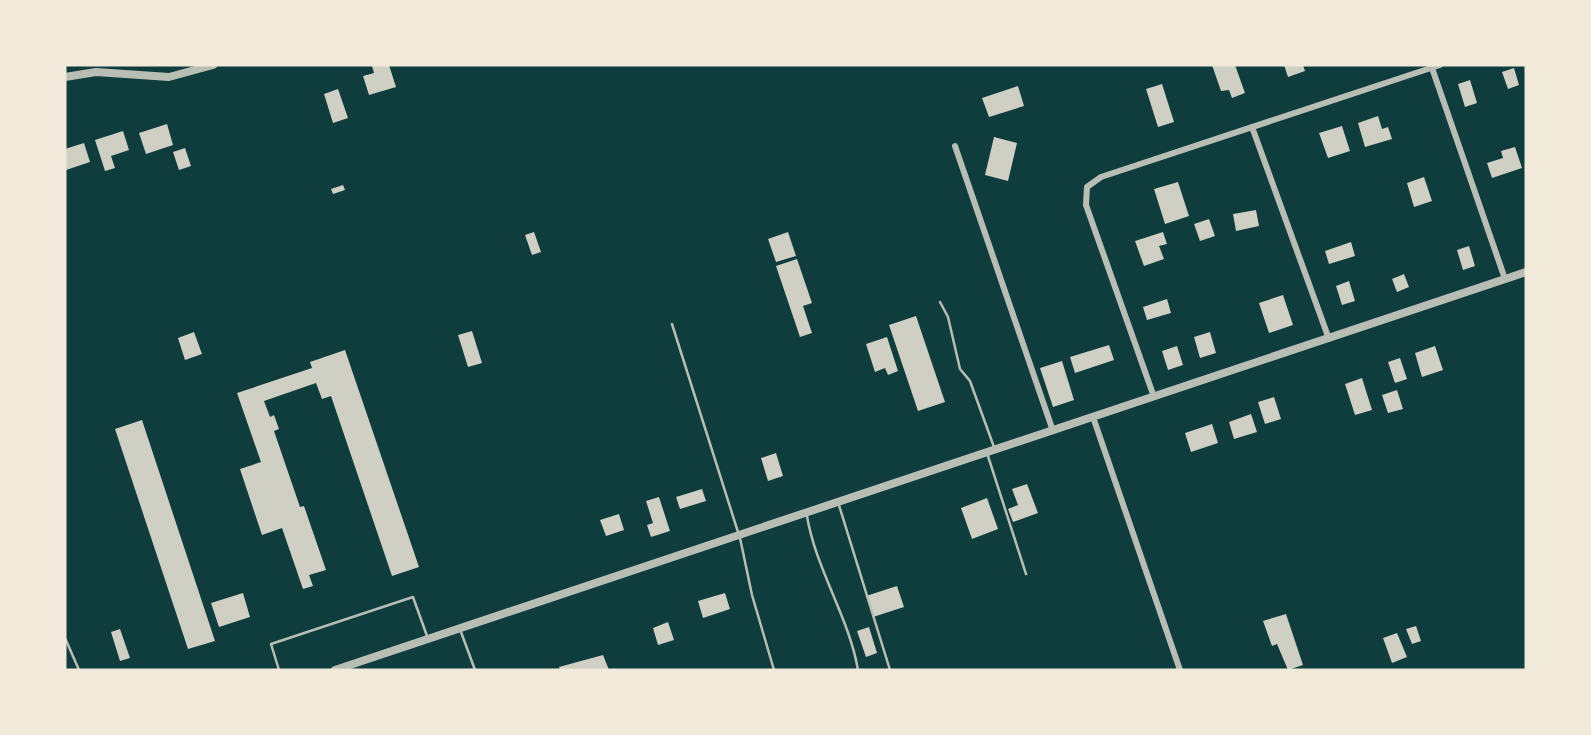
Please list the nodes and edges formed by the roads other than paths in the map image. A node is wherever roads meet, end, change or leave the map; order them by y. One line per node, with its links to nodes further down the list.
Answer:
1 (213, 65): 4 (street)
2 (1440, 65): 3 (street)
3 (1432, 68): 5 (street); 8 (street)
4 (65, 77)
5 (1252, 127): 11 (street); 12 (street)
6 (955, 146): 14 (street)
7 (1526, 272): 8 (street)
8 (1505, 279): 11 (street)
9 (940, 302): 15 (lane)
10 (673, 324): 18 (lane)
11 (1329, 339): 12 (street)
12 (1154, 397): 13 (street)
13 (1093, 417): 14 (street); 31 (street)
14 (1054, 431): 15 (street)
15 (991, 452): 16 (street); 19 (lane)
16 (838, 502): 17 (street); 30 (lane)
17 (806, 513): 18 (street); 29 (lane)
18 (739, 536): 20 (street); 28 (lane)
19 (1026, 574)
20 (460, 629): 22 (street); 27 (lane)
21 (65, 638): 24 (lane)
22 (428, 639): 23 (street); 25 (lane)
23 (347, 668): 26 (street)
24 (79, 670)
25 (279, 670)
26 (335, 670)
27 (474, 670)
28 (774, 670)
29 (858, 670)
30 (890, 670)
31 (1180, 670)

